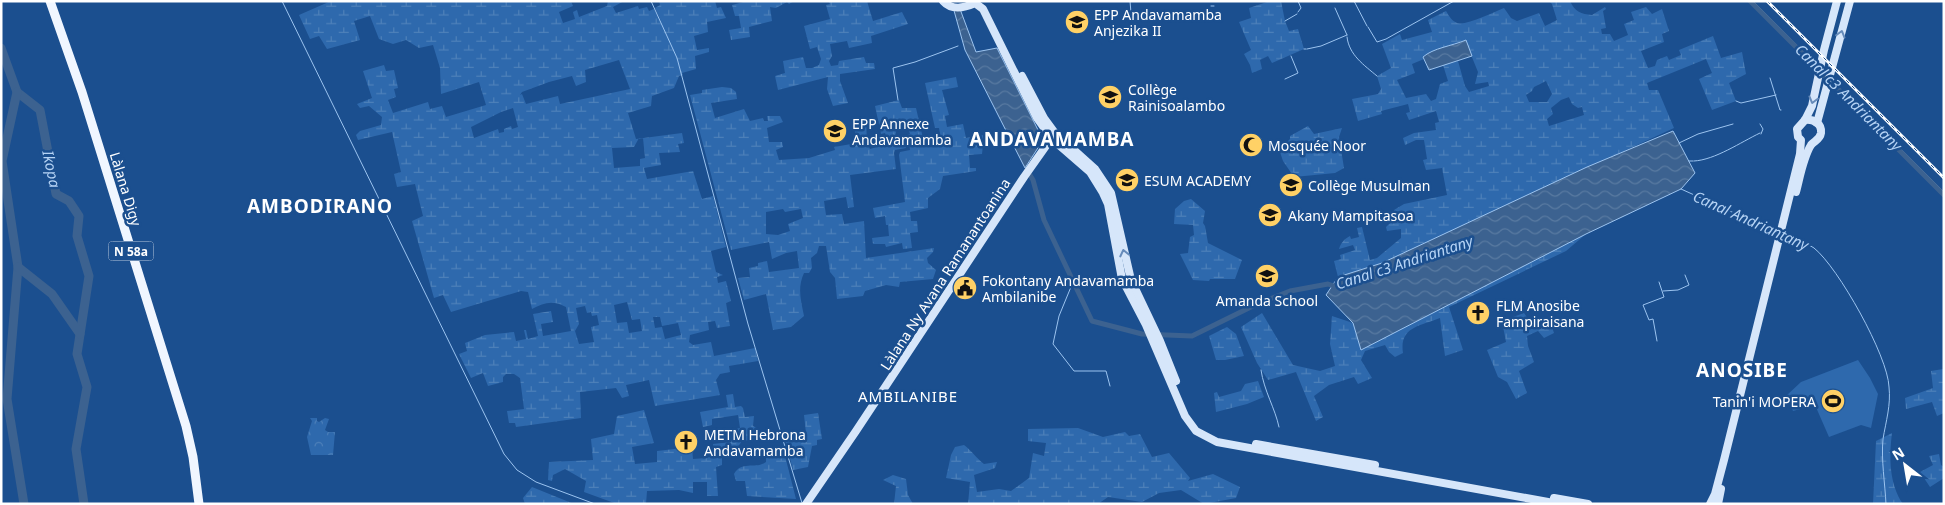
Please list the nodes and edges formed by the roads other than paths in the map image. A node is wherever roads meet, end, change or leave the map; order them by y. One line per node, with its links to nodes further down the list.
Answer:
1 (50, 1): 13 (main road, Làlana Digy / N 58a)
2 (978, 1): 6 (street); 9 (street)
3 (1837, 1): 7 (street, one-way to 7)
4 (1850, 1): 8 (street, one-way to 4)
5 (945, 3): 6 (street)
6 (963, 8): 9 (street)
7 (1805, 120): 8 (street); 10 (street)
8 (1817, 123): 11 (street)
9 (1053, 136): 14 (street, Làlana Ny Avana Ramanantoanina); 15 (street); 16 (street, one-way to 9)
10 (1800, 140): 11 (street); 12 (street)
11 (1812, 143): 12 (street)
12 (1782, 237): 17 (street); 18 (street)
13 (198, 504)
14 (806, 504)
15 (1559, 504)
16 (1588, 504)
17 (1710, 504)
18 (1718, 504)

